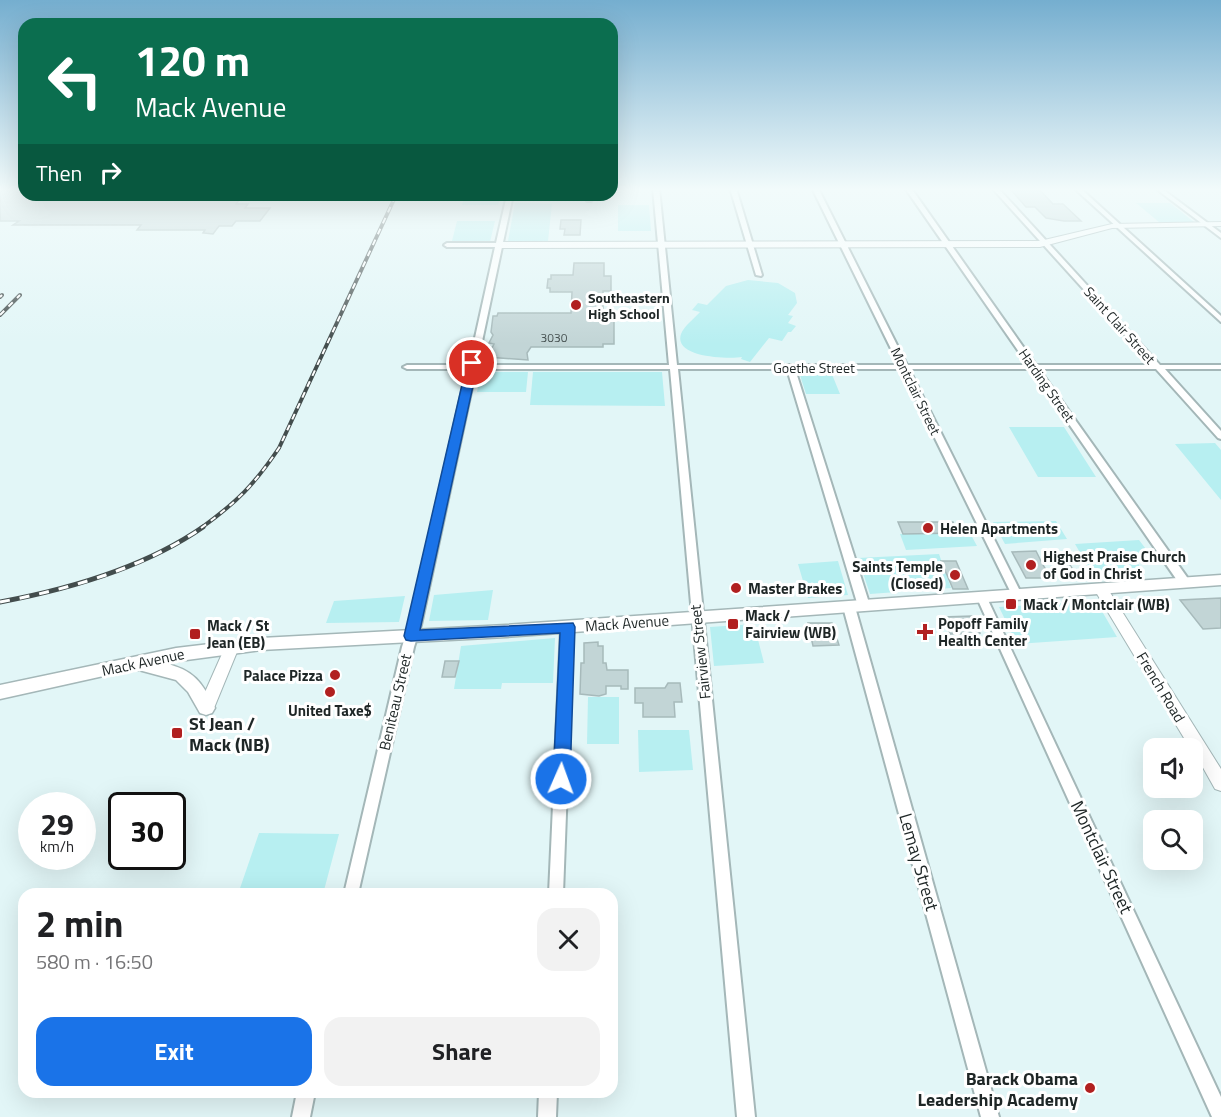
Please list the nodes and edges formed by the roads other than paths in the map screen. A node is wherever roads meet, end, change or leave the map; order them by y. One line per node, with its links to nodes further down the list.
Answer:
1 (500, 240): 11 (street, Beniteau Street)
2 (661, 240): 12 (street, Fairview Street)
3 (749, 240): 13 (street)
4 (841, 240): 14 (street, Montclair Street)
5 (945, 240): 15 (street, Harding Street)
6 (1043, 240): 9 (street, Saint Clair Street)
7 (1057, 240): 9 (street)
8 (1135, 240): 17 (street)
9 (1046, 243): 15 (street); 24 (street, Saint Clair Street)
10 (447, 245): 11 (street)
11 (499, 245): 12 (street); 19 (street, Beniteau Street)
12 (661, 245): 13 (street); 20 (street, Fairview Street)
13 (750, 245): 14 (street); 16 (street)
14 (843, 245): 15 (street); 22 (street, Montclair Street)
15 (949, 245): 23 (street, Harding Street)
16 (759, 275)
17 (1221, 320)
18 (407, 367): 19 (street, Goethe Street)
19 (472, 367): 20 (street, Goethe Street); 35 (street, Beniteau Street)
20 (672, 367): 21 (street, Goethe Street); 33 (street, Fairview Street)
21 (790, 367): 22 (street, Goethe Street); 32 (street, Lemay Street)
22 (904, 367): 23 (street, Goethe Street); 30 (street, Montclair Street)
23 (1034, 367): 24 (street, Goethe Street); 28 (street, Harding Street)
24 (1159, 367): 25 (street, Goethe Street); 26 (street, Saint Clair Street)
25 (1221, 367)
26 (1221, 436)
27 (1221, 580): 28 (main road, Mack Avenue)
28 (1185, 583): 29 (main road, Mack Avenue)
29 (1101, 589): 30 (main road, Mack Avenue); 40 (street, French Road)
30 (1017, 595): 31 (main road, Mack Avenue)
31 (982, 597): 32 (main road, Mack Avenue); 45 (street, Montclair Street)
32 (856, 607): 33 (main road, Mack Avenue); 49 (street, Lemay Street)
33 (696, 618): 34 (main road, Mack Avenue); 48 (street, Fairview Street)
34 (567, 627): 35 (main road, Mack Avenue); 42 (street)
35 (411, 636): 36 (main road, Mack Avenue); 41 (street, Beniteau Street)
36 (232, 647): 37 (main road, Mack Avenue); 39 (street)
37 (130, 664): 38 (main road, Mack Avenue); 39 (main road)
38 (0, 692)
39 (206, 708)
40 (1221, 784)
41 (352, 888)
42 (556, 888)
43 (305, 1098): 46 (street)
44 (548, 1098): 47 (street)
45 (1221, 1116)
46 (301, 1117)
47 (547, 1117)
48 (746, 1117)
49 (990, 1117)

